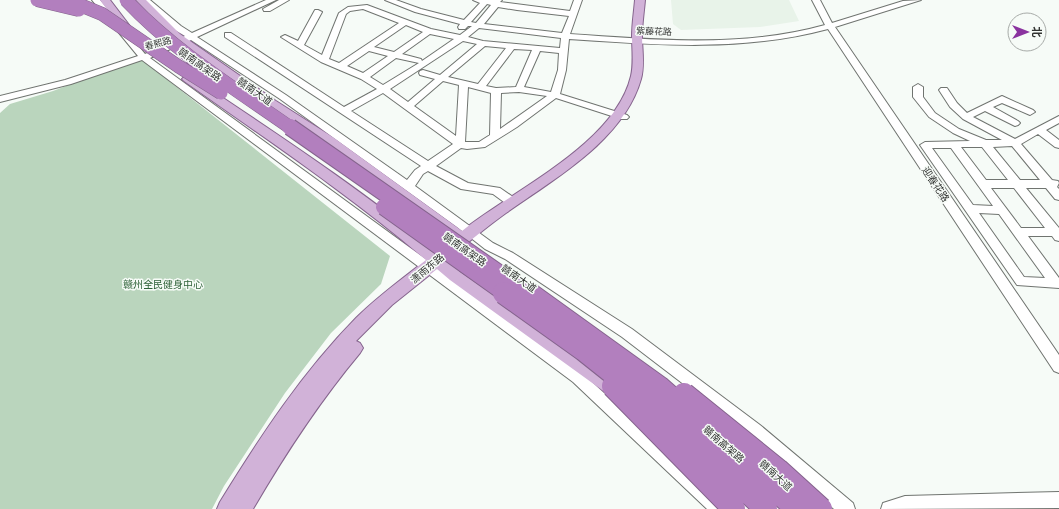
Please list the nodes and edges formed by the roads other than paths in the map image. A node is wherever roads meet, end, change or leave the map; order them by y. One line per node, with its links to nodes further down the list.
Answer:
1 (37, 0): 26 (highway, bridge)
2 (68, 0): 26 (highway, bridge)
3 (96, 0): 45 (street)
4 (105, 0): 45 (main road)
5 (112, 0): 60 (highway, 赣南高架路, bridge)
6 (126, 0): 60 (highway, 赣南高架路, bridge)
7 (135, 0): 60 (highway, bridge)
8 (140, 0): 38 (main road, 赣南大道)
9 (146, 0): 38 (street)
10 (272, 0): 38 (street, 春熙路)
11 (285, 0): 38 (street, 春熙路)
12 (389, 0): 27 (street, 紫藤花路)
13 (397, 0): 27 (street, 紫藤花路)
14 (477, 0): 21 (street)
15 (578, 0): 25 (street)
16 (640, 0): 37 (main road, 潇雨东路)
17 (649, 0): 37 (main road, 潇雨东路)
18 (816, 0): 30 (street, 迎春花路)
19 (906, 0): 30 (street, 紫藤花路)
20 (917, 0): 30 (street, 紫藤花路)
21 (487, 1): 22 (street); 27 (street)
22 (497, 2): 23 (street); 29 (street)
23 (519, 4): 25 (street)
24 (318, 12): 40 (street)
25 (572, 14): 34 (street)
26 (115, 21): 60 (highway, bridge)
27 (468, 21): 29 (street, 紫藤花路); 33 (street)
28 (405, 22): 31 (street); 42 (street); 47 (street)
29 (479, 24): 34 (street, 紫藤花路); 36 (street)
30 (830, 25): 37 (street, 紫藤花路); 92 (street, 迎春花路)
31 (429, 31): 33 (street); 46 (street)
32 (228, 35): 64 (street)
33 (452, 35): 36 (street); 49 (street)
34 (566, 35): 37 (street, 紫藤花路); 44 (street)
35 (285, 37): 40 (street)
36 (462, 38): 39 (street); 49 (street)
37 (642, 38): 66 (main road, 潇雨东路)
38 (190, 40): 45 (street, 春熙路); 81 (street); 88 (main road, 赣南大道)
39 (483, 43): 41 (street); 51 (street)
40 (300, 45): 47 (street)
41 (512, 46): 43 (street); 54 (street)
42 (368, 48): 46 (street); 48 (street)
43 (537, 49): 44 (street); 56 (street)
44 (564, 51): 59 (street)
45 (150, 55): 61 (street, 春熙路); 89 (main road)
46 (393, 55): 49 (street); 50 (street)
47 (324, 60): 48 (street)
48 (340, 67): 50 (street)
49 (421, 67): 51 (street); 55 (street); 55 (street)
50 (364, 77): 55 (street)
51 (442, 78): 52 (street); 62 (street)
52 (464, 83): 54 (street); 73 (street)
53 (918, 87): 74 (street)
54 (480, 88): 58 (street)
55 (384, 89): 62 (street); 64 (street)
56 (519, 89): 58 (street); 59 (street)
57 (944, 90): 67 (street)
58 (496, 91): 71 (street)
59 (555, 95): 66 (street); 71 (street)
60 (236, 96): 91 (highway, 赣南高架路, bridge)
61 (0, 99)
62 (408, 106): 73 (street)
63 (985, 107): 65 (street); 67 (street); 69 (street)
64 (345, 110): 77 (street)
65 (1030, 112)
66 (621, 116): 83 (main road, 潇雨东路); 88 (main road, 潇雨东路)
67 (966, 117): 72 (street)
68 (1058, 122): 70 (street)
69 (1015, 123)
70 (1039, 130): 72 (street); 76 (street)
71 (495, 137): 73 (street)
72 (1015, 143): 74 (street); 80 (street)
73 (460, 144): 77 (street)
74 (985, 144): 75 (street); 79 (street)
75 (954, 145): 78 (street); 84 (street)
76 (1059, 145)
77 (428, 165): 81 (street); 83 (street)
78 (983, 184): 79 (street); 85 (street)
79 (1017, 184): 80 (street); 87 (street)
80 (1054, 184): 82 (street)
81 (408, 187): 88 (street)
82 (1059, 196)
83 (512, 202): 88 (main road, 潇雨东路)
84 (970, 209): 85 (street); 90 (street)
85 (1002, 210): 86 (street)
86 (1019, 232): 87 (street); 90 (street)
87 (1058, 233)
88 (471, 238): 89 (main road, 潇雨东路); 101 (main road, 赣南大道); 103 (street)
89 (437, 267): 94 (main road, 潇雨东路); 95 (main road, 潇雨东路); 96 (street); 98 (main road)
90 (1058, 282)
91 (573, 334): 97 (highway, bridge); 99 (highway, 赣南高架路, bridge); 100 (highway, 赣南高架路, bridge); 102 (highway, bridge)
92 (1059, 367)
93 (1059, 500): 104 (street)
94 (227, 509)
95 (242, 509)
96 (719, 509)
97 (734, 509)
98 (751, 509)
99 (766, 509)
100 (797, 509)
101 (814, 509)
102 (821, 509)
103 (847, 509)
104 (889, 509)

